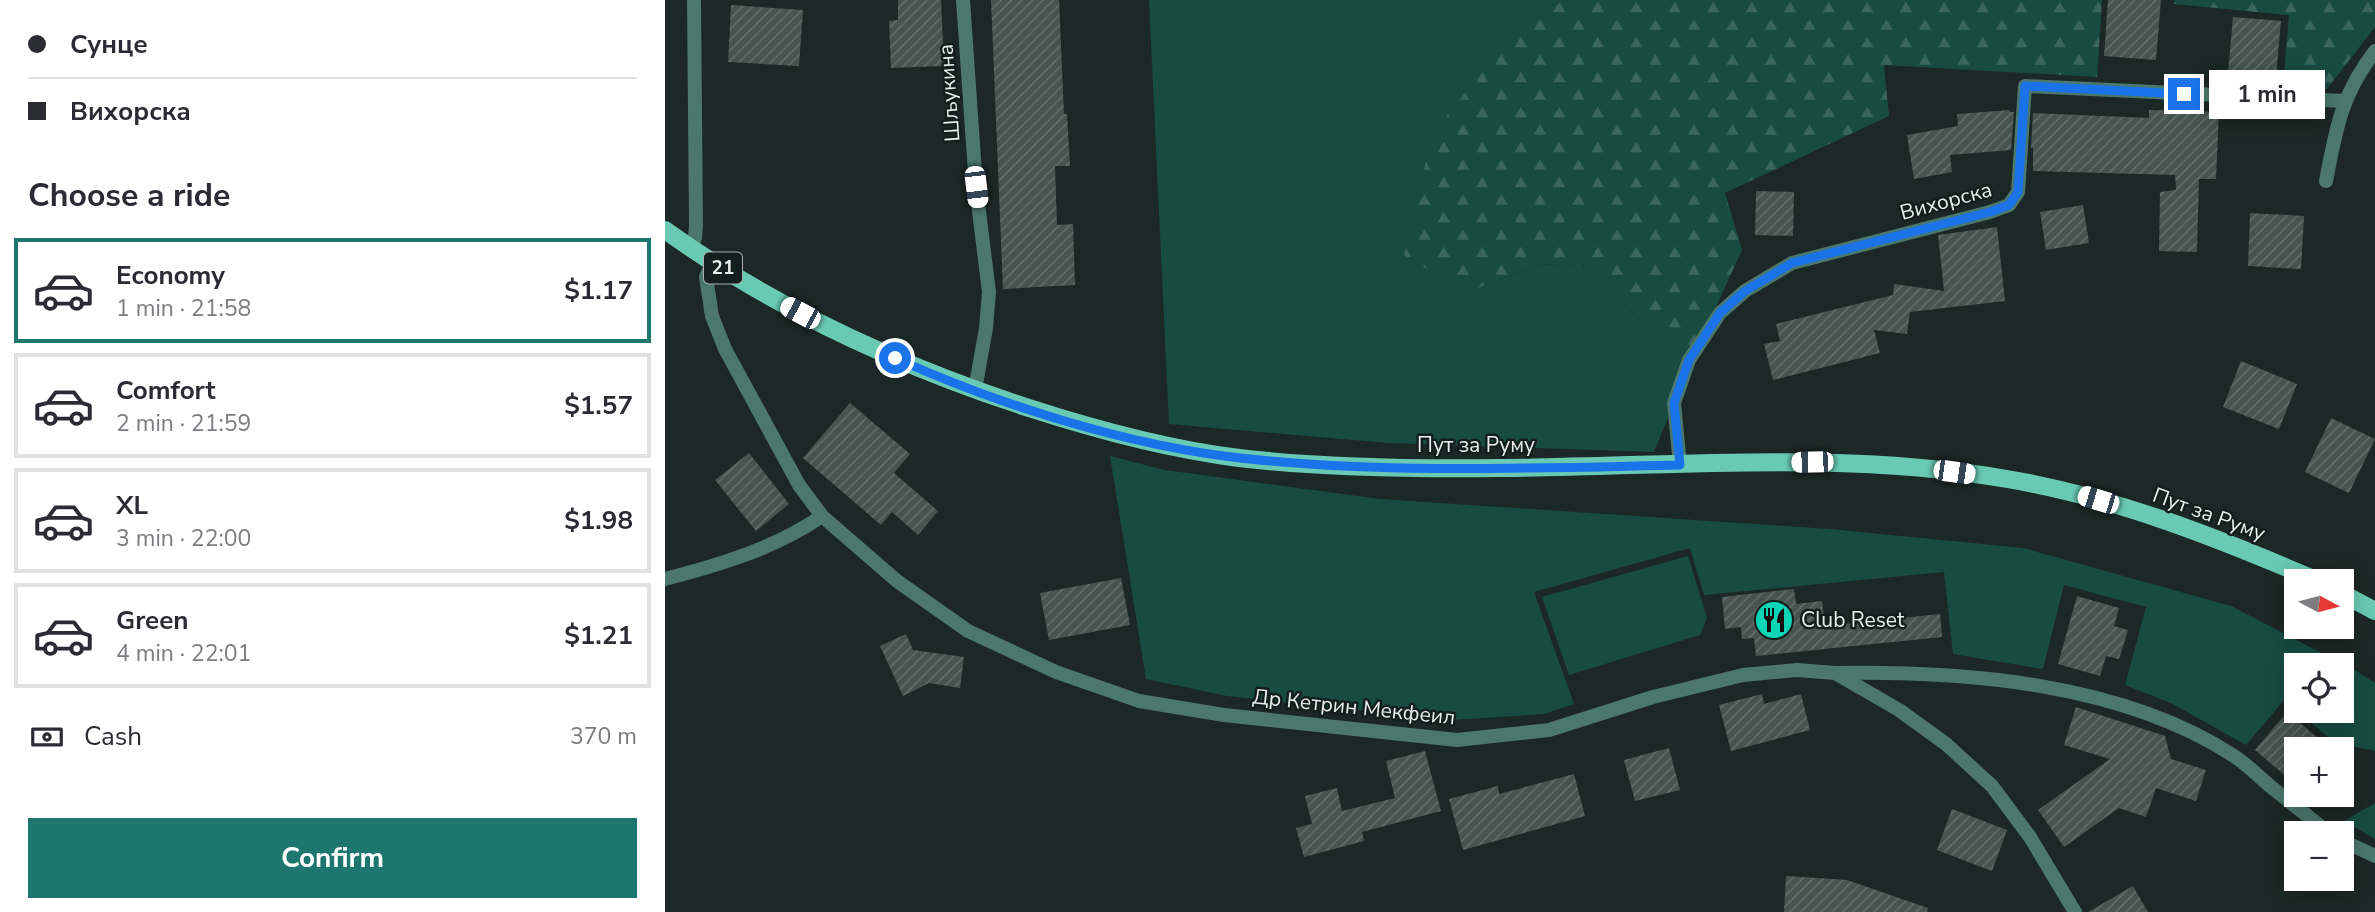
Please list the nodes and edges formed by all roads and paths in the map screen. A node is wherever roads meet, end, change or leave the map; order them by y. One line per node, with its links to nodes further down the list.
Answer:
1 (694, 0): 7 (street)
2 (963, 0): 9 (street, Шљукина)
3 (2375, 51): 4 (street)
4 (2344, 101): 5 (street); 10 (street, Вихорска)
5 (2326, 181)
6 (665, 230): 7 (main road, Пут за Руму / 21)
7 (691, 248): 8 (main road, Пут за Руму / 21)
8 (713, 262): 9 (main road, Пут за Руму / 21); 11 (street, Др Кетрин Мекфеил)
9 (975, 390): 10 (main road, Пут за Руму / 21)
10 (1680, 465): 12 (main road, Пут за Руму / 21)
11 (822, 516): 13 (street); 16 (street, Др Кетрин Мекфеил)
12 (2290, 569)
13 (665, 579)
14 (2354, 600): 15 (main road)
15 (2375, 611)
16 (1835, 673): 17 (street); 20 (street, Др Кетрин Мекфеил)
17 (2314, 821)
18 (2354, 846): 19 (street)
19 (2375, 856)
20 (2075, 912)

